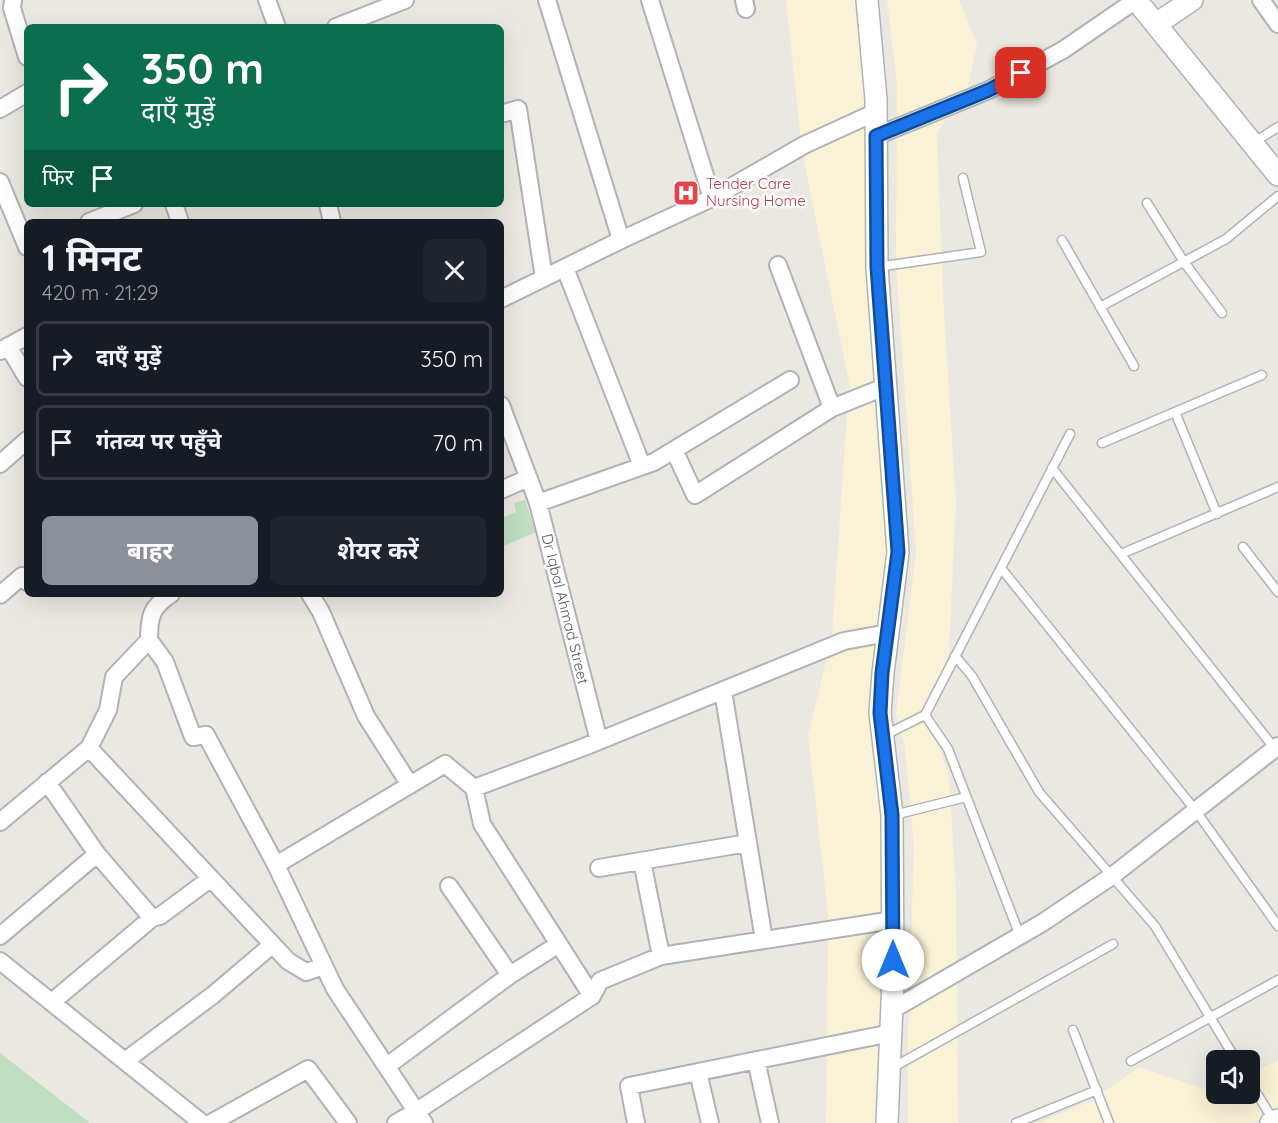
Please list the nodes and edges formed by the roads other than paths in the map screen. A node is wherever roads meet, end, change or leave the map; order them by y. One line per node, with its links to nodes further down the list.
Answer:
1 (13, 0): 14 (street)
2 (267, 0): 10 (street)
3 (405, 0): 11 (street)
4 (547, 0): 31 (street)
5 (650, 0): 26 (street)
6 (867, 0): 17 (street)
7 (1136, 0): 12 (street); 20 (street)
8 (1192, 0): 12 (street)
9 (1261, 0): 13 (street)
10 (276, 24)
11 (347, 24)
12 (1156, 24): 21 (street)
13 (1278, 24)
14 (24, 47)
15 (24, 95): 16 (street)
16 (0, 109)
17 (876, 111): 20 (street); 26 (street)
18 (504, 113): 37 (street)
19 (1278, 127): 21 (lane)
20 (876, 136): 35 (street)
21 (1252, 143): 22 (street)
22 (1278, 175)
23 (963, 178): 35 (lane)
24 (0, 182): 30 (street)
25 (1278, 196): 33 (lane)
26 (712, 198): 31 (street)
27 (1147, 203): 33 (lane)
28 (126, 207): 29 (street)
29 (96, 219)
30 (24, 240)
31 (621, 240): 36 (street)
32 (1062, 240): 39 (lane)
33 (1184, 262): 39 (lane); 40 (lane)
34 (778, 265): 48 (street)
35 (877, 267): 47 (street)
36 (565, 268): 37 (street); 56 (street)
37 (544, 278): 38 (street)
38 (504, 298)
39 (1100, 308): 43 (lane)
40 (1222, 313)
41 (24, 338): 42 (street)
42 (4, 349): 44 (street)
43 (1134, 366)
44 (24, 374)
45 (1262, 375): 49 (lane)
46 (790, 380): 54 (street)
47 (887, 386): 48 (street); 71 (street)
48 (832, 408): 54 (street)
49 (1175, 412): 53 (lane); 62 (lane)
50 (504, 413): 58 (street, Dr Iqbal Ahmad Street)
51 (1070, 434): 57 (lane)
52 (24, 443): 55 (street)
53 (1102, 443)
54 (674, 450): 56 (street)
55 (0, 464)
56 (642, 466): 61 (street)
57 (1052, 468): 64 (lane); 65 (lane)
58 (528, 478): 60 (street); 61 (street, Dr Iqbal Ahmad Street)
59 (1278, 487): 62 (lane)
60 (504, 489)
61 (538, 503): 77 (street, Dr Iqbal Ahmad Street)
62 (1216, 514): 64 (lane)
63 (1243, 547): 67 (lane)
64 (1121, 554): 79 (lane)
65 (1001, 568): 73 (lane); 84 (lane)
66 (24, 578): 68 (street)
67 (1278, 592)
68 (0, 595)
69 (161, 597): 72 (street)
70 (312, 597): 81 (street)
71 (888, 633): 74 (street); 76 (street)
72 (149, 640): 78 (street); 90 (street)
73 (956, 656): 75 (lane); 92 (lane)
74 (723, 690): 77 (street); 87 (street)
75 (925, 715): 76 (lane); 83 (lane)
76 (883, 736): 85 (street)
77 (599, 741): 82 (street)
78 (89, 748): 80 (street); 93 (street)
79 (1277, 749): 84 (street)
80 (47, 782): 86 (street); 88 (street)
81 (410, 785): 82 (street); 90 (street)
82 (474, 788): 101 (street)
83 (966, 797): 85 (lane); 99 (lane)
84 (1196, 811): 92 (street); 97 (lane)
85 (892, 815): 96 (street)
86 (0, 822)
87 (748, 843): 89 (street); 100 (street)
88 (97, 854): 95 (street); 98 (street)
89 (642, 861): 91 (street); 104 (street)
90 (276, 865): 106 (street)
91 (599, 868)
92 (1112, 876): 99 (street); 112 (lane)
93 (210, 879): 95 (street); 103 (street)
94 (449, 886): 107 (street)
95 (152, 918): 110 (street)
96 (893, 920): 100 (street); 111 (street)
97 (1278, 926)
98 (0, 936)
99 (1020, 936): 111 (street)
100 (764, 940): 104 (street)
101 (559, 944): 107 (street); 109 (street)
102 (1113, 944): 120 (lane)
103 (272, 945): 106 (street); 117 (street)
104 (661, 957): 109 (street)
105 (0, 961): 110 (street)
106 (324, 966): 119 (street)
107 (510, 975): 119 (street)
108 (1278, 980): 112 (lane)
109 (592, 996): 124 (street)
110 (52, 1002): 117 (street)
111 (892, 1010): 114 (street)
112 (1210, 1017): 115 (lane); 118 (lane)
113 (1073, 1030): 122 (lane)
114 (891, 1033): 116 (street); 120 (street)
115 (1230, 1050)
116 (756, 1060): 121 (street); 132 (street)
117 (125, 1061): 126 (street)
118 (1131, 1062)
119 (387, 1066): 124 (street)
120 (890, 1070): 133 (street)
121 (698, 1072): 130 (street); 131 (street)
122 (1097, 1090): 134 (lane); 135 (lane)
123 (1260, 1099): 125 (lane)
124 (420, 1117): 129 (street)
125 (1274, 1122)
126 (202, 1123)
127 (211, 1123): 128 (street)
128 (348, 1123)
129 (396, 1123)
130 (636, 1123)
131 (710, 1123)
132 (770, 1123)
133 (887, 1123)
134 (1016, 1123)
135 (1109, 1123)

